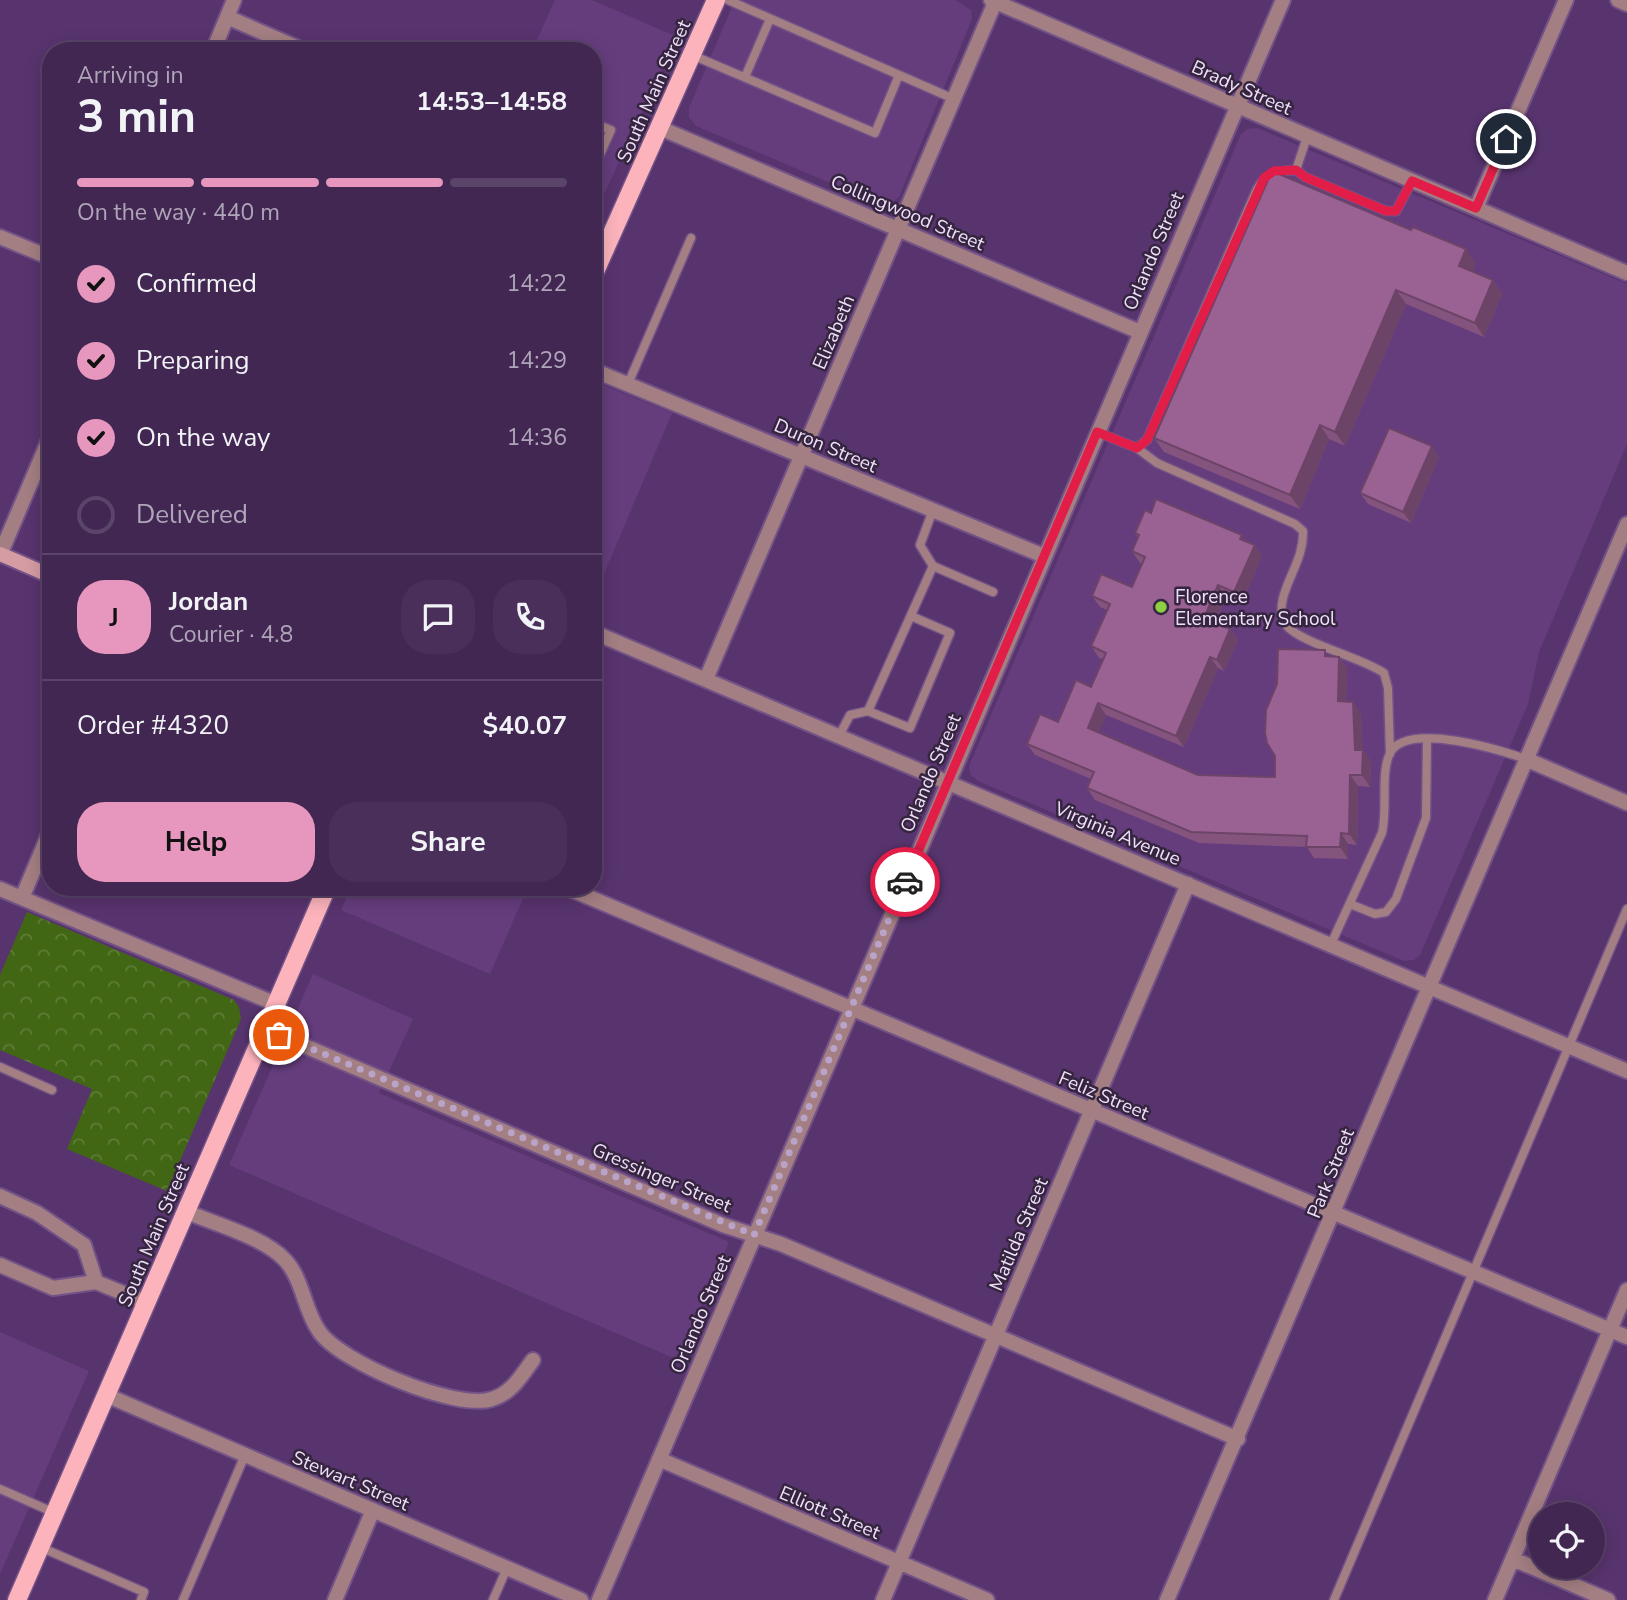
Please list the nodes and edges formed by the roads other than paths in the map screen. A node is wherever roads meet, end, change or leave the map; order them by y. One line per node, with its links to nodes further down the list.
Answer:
1 (234, 0): 9 (street)
2 (716, 0): 13 (main road, South Main Street)
3 (728, 0): 10 (lane)
4 (1283, 0): 17 (street, Orlando Street)
5 (1566, 0): 24 (street)
6 (1618, 0): 8 (street)
7 (994, 1): 16 (street, Elizabeth); 17 (street, Brady Street)
8 (1627, 4)
9 (227, 18): 11 (street); 12 (street)
10 (770, 19): 14 (lane); 15 (lane)
11 (217, 42)
12 (284, 42)
13 (692, 55): 15 (lane); 19 (main road, South Main Street)
14 (899, 75): 15 (lane); 16 (lane)
15 (745, 77)
16 (954, 99): 25 (street, Elizabeth)
17 (1236, 104): 20 (street, Brady Street); 31 (street, Orlando Street)
18 (602, 126): 21 (lane)
19 (660, 128): 25 (street, Collingwood Street); 29 (main road, South Main Street)
20 (1307, 137): 22 (lane); 23 (street, Brady Street)
21 (602, 150)
22 (1296, 170): 23 (lane); 35 (lane)
23 (1412, 181): 24 (street, Brady Street)
24 (1476, 208): 30 (street, Brady Street)
25 (898, 229): 31 (street, Collingwood Street); 37 (street, Elizabeth)
26 (0, 237): 28 (street)
27 (691, 238): 33 (lane)
28 (42, 254)
29 (602, 256)
30 (1627, 273)
31 (1140, 332): 34 (street, Orlando Street)
32 (602, 374): 33 (street, Duron Street)
33 (628, 384): 37 (street, Duron Street)
34 (1097, 432): 35 (lane); 41 (street, Orlando Street)
35 (1137, 448): 51 (lane)
36 (42, 456): 40 (street)
37 (802, 456): 38 (street, Duron Street); 47 (street, Elizabeth)
38 (933, 510): 41 (street, Duron Street); 42 (lane)
39 (1625, 533): 52 (street, Park Street)
40 (0, 555): 43 (street)
41 (1044, 556): 53 (street, Orlando Street)
42 (933, 566): 44 (lane); 45 (lane)
43 (42, 572)
44 (993, 592)
45 (911, 616): 48 (lane); 48 (lane)
46 (602, 636): 47 (street, Virginia Avenue)
47 (706, 680): 49 (street, Virginia Avenue)
48 (868, 711): 49 (lane)
49 (839, 736): 53 (street, Virginia Avenue)
50 (1427, 741): 51 (lane); 52 (lane); 61 (lane)
51 (1390, 754): 61 (lane)
52 (1528, 760): 54 (street); 64 (street, Park Street)
53 (947, 781): 56 (street, Virginia Avenue); 66 (street, Orlando Street)
54 (1627, 803)
55 (42, 850): 60 (street)
56 (1188, 884): 63 (street, Virginia Avenue); 72 (street, Matilda Street)
57 (0, 889): 60 (street)
58 (323, 896): 65 (main road, South Main Street)
59 (586, 896): 66 (street, Feliz Street)
60 (22, 898): 65 (street)
61 (1350, 904): 63 (lane)
62 (1627, 909): 68 (lane)
63 (1331, 944): 64 (street, Virginia Avenue)
64 (1427, 986): 68 (street, Virginia Avenue); 75 (street, Park Street)
65 (276, 1004): 67 (main road, South Main Street)
66 (851, 1008): 72 (street, Feliz Street); 76 (street, Orlando Street)
67 (265, 1030): 74 (main road, South Main Street); 76 (street, Gressinger Street)
68 (1568, 1046): 70 (street, Virginia Avenue); 78 (lane)
69 (0, 1067): 71 (lane)
70 (1627, 1071)
71 (52, 1090)
72 (1091, 1111): 75 (street, Feliz Street); 83 (street, Matilda Street)
73 (0, 1196): 79 (street)
74 (185, 1211): 81 (main road, South Main Street); 85 (street)
75 (1334, 1213): 78 (street, Feliz Street); 87 (street, Park Street)
76 (754, 1235): 83 (street, Gressinger Street); 89 (street, Orlando Street)
77 (0, 1265): 79 (street)
78 (1474, 1273): 82 (street, Feliz Street); 107 (lane)
79 (96, 1282): 81 (street)
80 (1627, 1290): 82 (street)
81 (147, 1303): 86 (main road, South Main Street)
82 (1610, 1330): 84 (street, Feliz Street); 94 (street)
83 (996, 1335): 87 (street, Gressinger Street); 95 (street, Matilda Street)
84 (1627, 1338)
85 (533, 1360)
86 (106, 1395): 88 (street, Stewart Street); 92 (main road, South Main Street)
87 (1238, 1439): 106 (street, Park Street)
88 (245, 1455): 91 (street, Stewart Street); 99 (lane)
89 (659, 1459): 95 (street, Elliott Street); 103 (street, Orlando Street)
90 (0, 1489): 92 (lane)
91 (373, 1510): 96 (street, Stewart Street); 100 (street)
92 (55, 1513): 93 (main road, South Main Street)
93 (40, 1547): 97 (main road, South Main Street); 98 (lane)
94 (1513, 1559): 108 (street); 109 (street)
95 (899, 1563): 104 (street, Matilda Street); 105 (street, Elliott Street)
96 (507, 1568): 101 (lane); 102 (street, Stewart Street)
97 (17, 1600)
98 (141, 1600)
99 (183, 1600)
100 (335, 1600)
101 (493, 1600)
102 (581, 1600)
103 (599, 1600)
104 (883, 1600)
105 (987, 1600)
106 (1167, 1600)
107 (1334, 1600)
108 (1495, 1600)
109 (1608, 1600)

